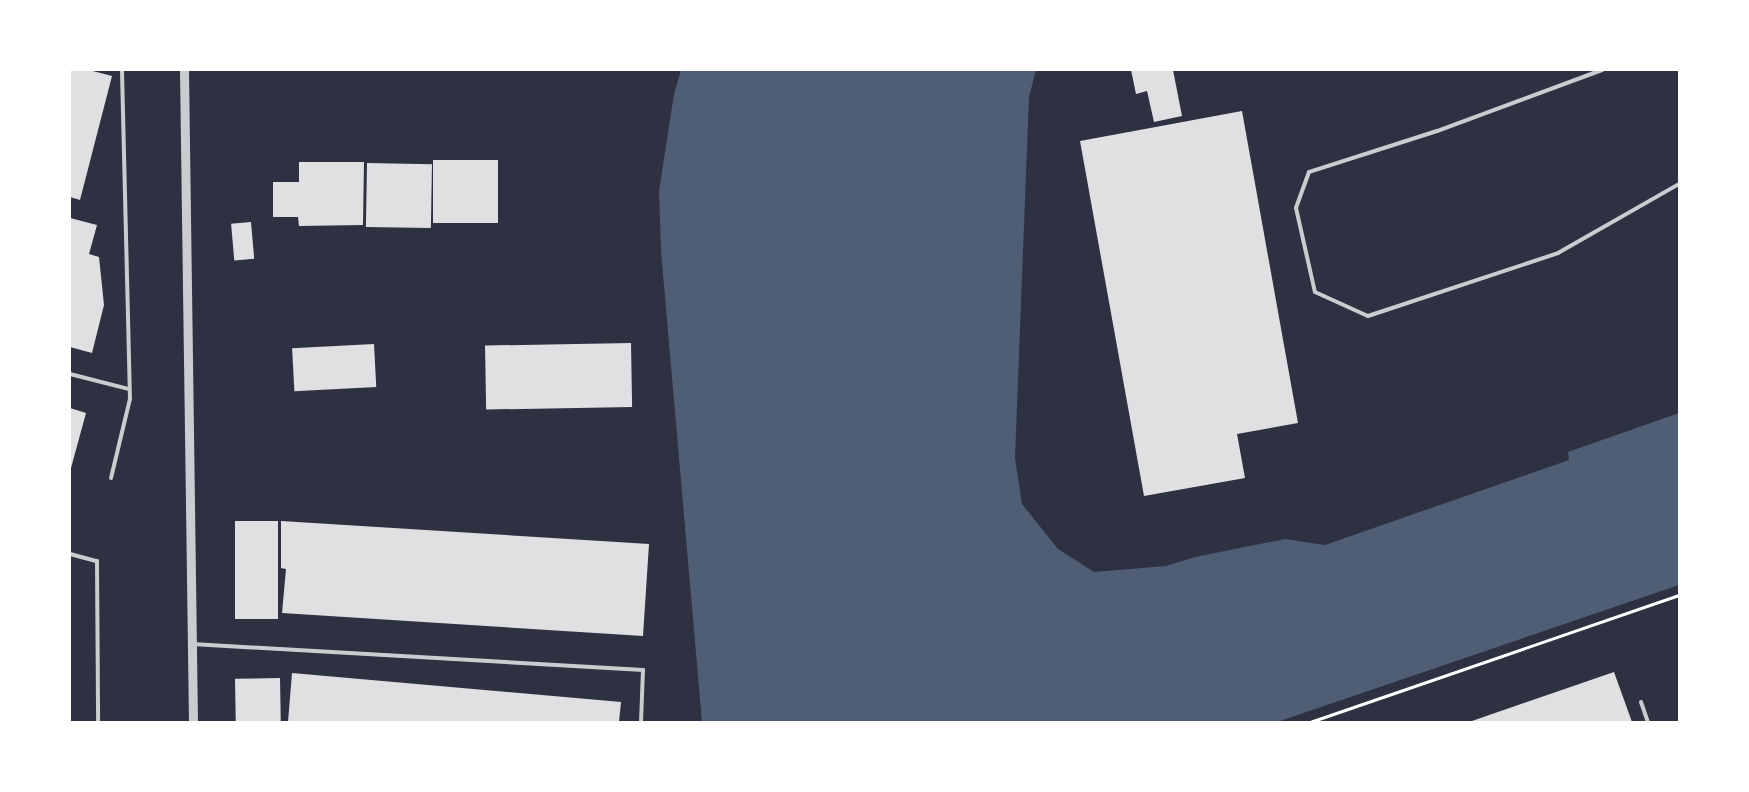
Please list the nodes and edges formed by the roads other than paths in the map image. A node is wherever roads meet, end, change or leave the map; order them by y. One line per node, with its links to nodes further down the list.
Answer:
1 (122, 70): 6 (lane)
2 (184, 70): 9 (street)
3 (1602, 70): 4 (lane)
4 (1679, 184)
5 (70, 374): 6 (lane)
6 (129, 389): 7 (lane)
7 (111, 478)
8 (70, 554): 11 (lane)
9 (192, 644): 12 (street); 13 (lane)
10 (1641, 702): 14 (lane)
11 (98, 722)
12 (194, 722)
13 (641, 722)
14 (1648, 722)

